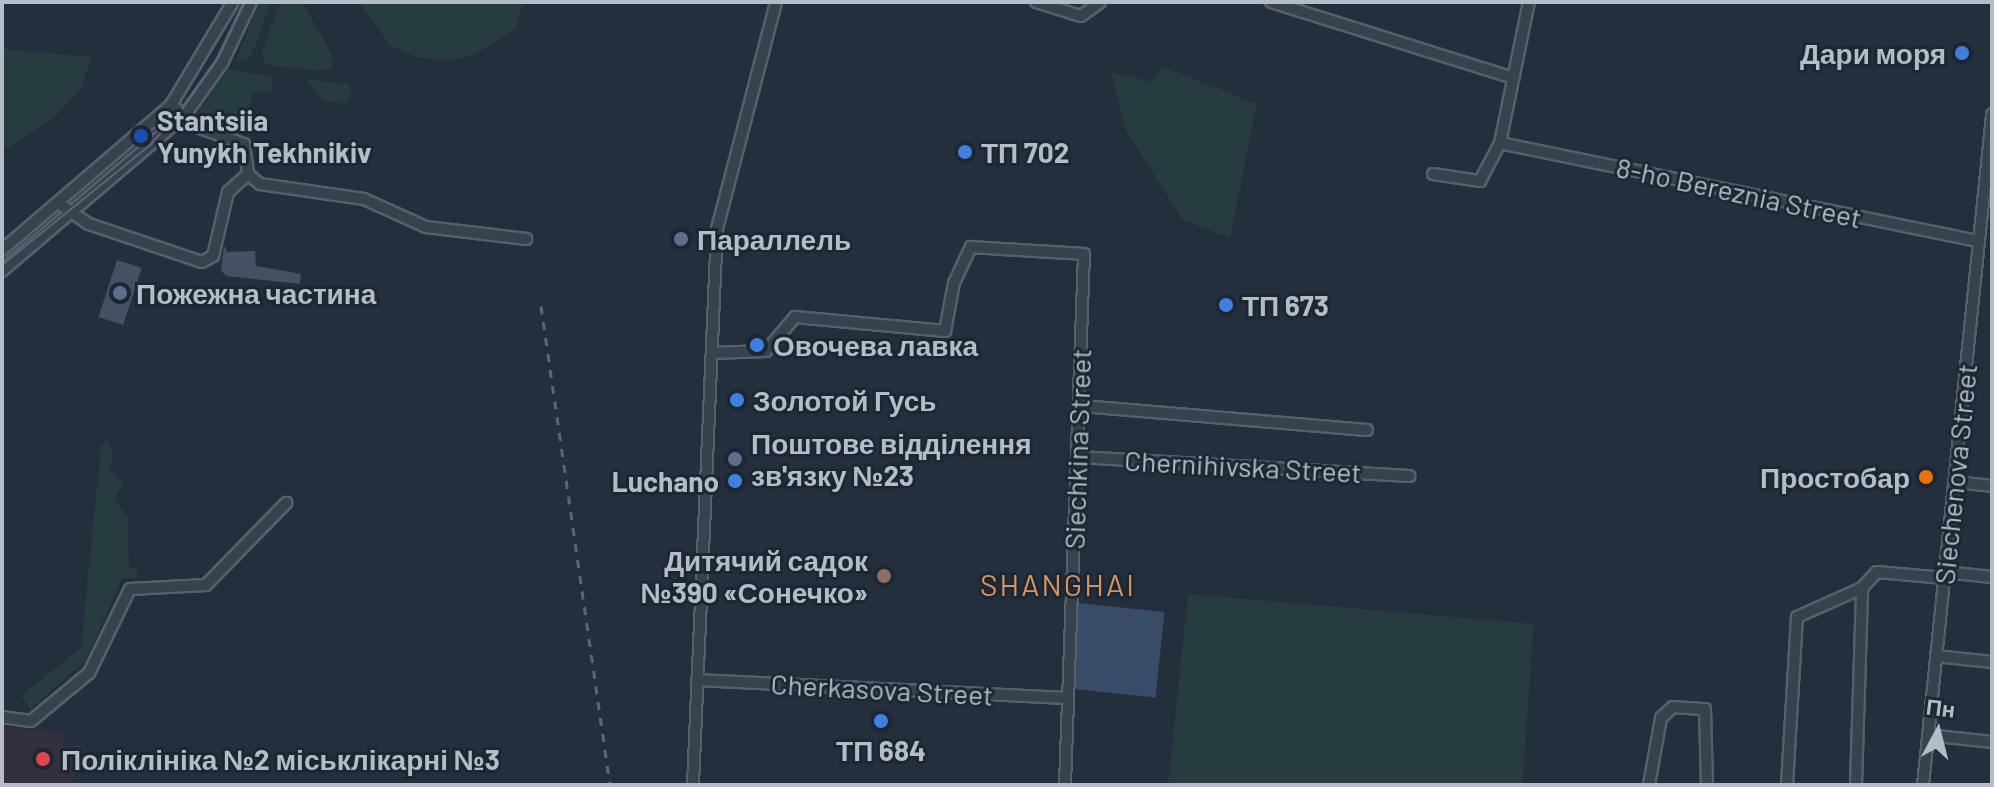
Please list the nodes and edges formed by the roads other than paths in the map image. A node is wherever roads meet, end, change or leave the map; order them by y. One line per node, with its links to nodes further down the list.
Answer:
1 (233, 2): 9 (street)
2 (251, 2): 10 (street)
3 (776, 2): 21 (street)
4 (1036, 2): 5 (street)
5 (1100, 2)
6 (1271, 2): 8 (street)
7 (1529, 2): 8 (street)
8 (1513, 78): 12 (street)
9 (171, 105): 10 (street); 15 (street)
10 (185, 115): 13 (street); 16 (street)
11 (1992, 115): 18 (street, Siechenova Street)
12 (1500, 143): 14 (street); 18 (street, 8-ho Bereznia Street)
13 (248, 174): 16 (street); 17 (street)
14 (1433, 174)
15 (60, 204): 16 (street); 19 (street)
16 (74, 214): 20 (street)
17 (526, 239)
18 (1979, 241): 26 (street, Siechenova Street)
19 (2, 250)
20 (2, 271)
21 (713, 353): 22 (street, Siechkina Street); 34 (street)
22 (1082, 406): 23 (street, Chernihivska Street); 24 (street, Siechkina Street)
23 (1367, 430)
24 (1078, 457): 25 (street, Chernihivska Street); 35 (street, Siechkina Street)
25 (1409, 476)
26 (1955, 482): 27 (street); 29 (street, Siechenova Street)
27 (1992, 486)
28 (286, 503): 36 (street)
29 (1944, 575): 30 (street); 31 (street); 32 (street, Siechenova Street)
30 (1992, 577)
31 (1862, 588): 39 (street); 44 (street)
32 (1936, 656): 33 (street); 37 (street, Siechenova Street)
33 (1992, 662)
34 (697, 680): 35 (street, Cherkasova Street); 40 (street)
35 (1067, 698): 41 (street, Siechkina Street)
36 (2, 717)
37 (1928, 735): 38 (street); 45 (street, Siechenova Street)
38 (1992, 742)
39 (1856, 784)
40 (693, 785)
41 (1065, 785)
42 (1649, 785): 43 (street)
43 (1707, 785)
44 (1787, 785)
45 (1923, 785)

